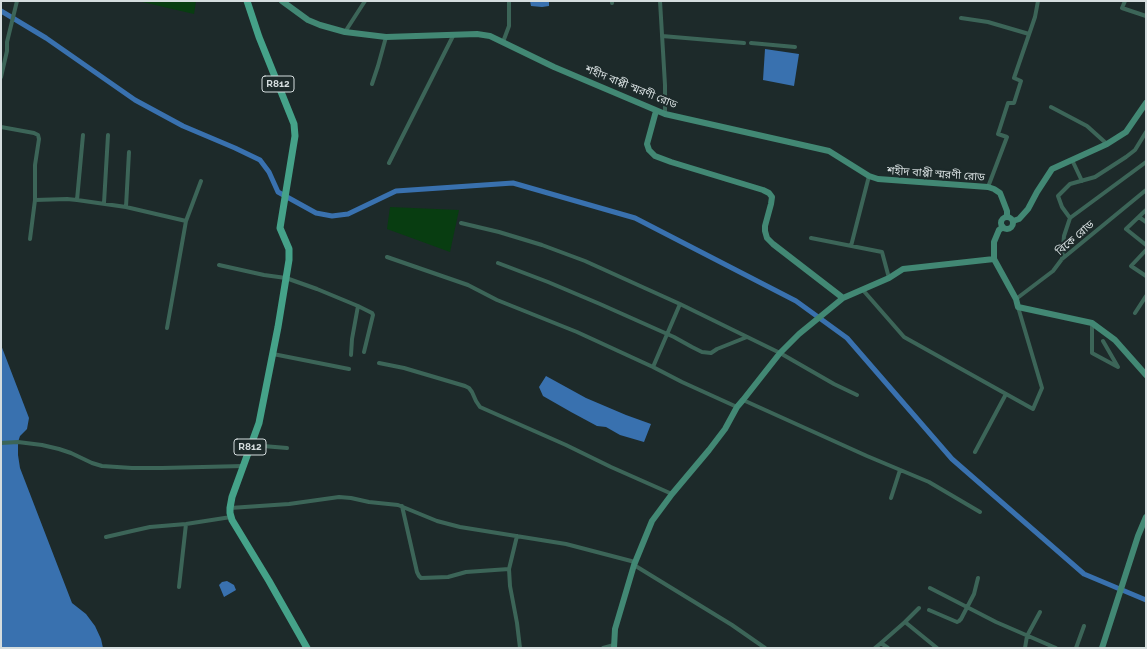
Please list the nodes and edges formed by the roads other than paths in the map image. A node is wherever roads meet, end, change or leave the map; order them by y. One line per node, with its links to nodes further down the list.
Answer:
1 (17, 1): 20 (street)
2 (247, 1): 64 (main road, R812)
3 (282, 1): 11 (street, শহীদ বাপ্পী স্মরণী রোড)
4 (365, 1): 11 (street)
5 (509, 1): 16 (street)
6 (660, 1): 14 (street)
7 (1038, 1): 13 (street)
8 (1125, 1): 9 (street)
9 (1146, 16)
10 (961, 18): 13 (street)
11 (345, 32): 15 (street, শহীদ বাপ্পী স্মরণী রোড)
12 (454, 34): 15 (street, শহীদ বাপ্পী স্মরণী রোড); 16 (street, শহীদ বাপ্পী স্মরণী রোড); 34 (street)
13 (1029, 34): 38 (street)
14 (662, 36): 17 (street); 25 (street)
15 (386, 37): 21 (street)
16 (503, 42): 24 (street, শহীদ বাপ্পী স্মরণী রোড)
17 (744, 42)
18 (751, 43): 19 (street)
19 (795, 47)
20 (1, 77)
21 (372, 84)
22 (1146, 103): 30 (street)
23 (1051, 107): 30 (street)
24 (656, 111): 25 (street, শহীদ বাপ্পী স্মরণী রোড); 68 (street)
25 (665, 114): 35 (street, শহীদ বাপ্পী স্মরণী রোড)
26 (1, 127): 40 (street)
27 (1146, 132): 37 (street)
28 (83, 135): 41 (street)
29 (108, 135): 42 (street)
30 (1107, 144): 32 (street)
31 (129, 152): 43 (street)
32 (1072, 160): 37 (street); 49 (street)
33 (1146, 162): 47 (street)
34 (389, 163)
35 (869, 176): 38 (street, শহীদ বাপ্পী স্মরণী রোড); 56 (street)
36 (201, 181): 48 (street)
37 (1082, 181): 47 (street)
38 (988, 187): 45 (street, শহীদ বাপ্পী স্মরণী রোড)
39 (1146, 190): 60 (street, বিকে রোড)
40 (35, 200): 41 (street); 54 (street)
41 (77, 200): 42 (street)
42 (104, 203): 43 (street)
43 (126, 207): 48 (street)
44 (1146, 210): 46 (street)
45 (1007, 217): 49 (street); 52 (street)
46 (1139, 217): 51 (street); 55 (street)
47 (1070, 218): 60 (street)
48 (186, 221): 75 (street)
49 (1013, 221): 52 (street)
50 (461, 222): 70 (street)
51 (1146, 222)
52 (1002, 227): 59 (street)
53 (811, 238): 56 (street)
54 (30, 239)
55 (1146, 245)
56 (850, 246): 65 (street)
57 (1146, 250): 63 (street)
58 (387, 257): 84 (street)
59 (994, 259): 65 (street); 69 (street)
60 (1062, 259): 69 (street, বিকে রোড)
61 (498, 263): 76 (street)
62 (219, 265): 64 (street)
63 (1146, 276)
64 (286, 278): 71 (street); 81 (main road, R812)
65 (889, 278): 66 (street)
66 (862, 290): 68 (street); 87 (street)
67 (1146, 296): 73 (street)
68 (843, 298): 80 (street)
69 (1016, 299): 72 (street)
70 (680, 304): 76 (street); 77 (street)
71 (358, 306): 79 (street); 82 (street)
72 (1018, 307): 74 (street); 87 (street)
73 (1135, 313)
74 (1092, 323): 78 (street); 86 (street)
75 (167, 328)
76 (666, 334): 77 (street); 84 (street)
77 (747, 337): 80 (street)
78 (1103, 341)
79 (364, 352)
80 (780, 353): 88 (street); 89 (street)
81 (273, 354): 85 (street); 92 (main road, R812)
82 (351, 356)
83 (379, 363): 97 (street)
84 (653, 367): 90 (street)
85 (349, 369)
86 (1146, 375)
87 (1006, 394): 94 (street)
88 (857, 395)
89 (743, 400): 90 (street); 96 (street)
90 (737, 408): 97 (street)
91 (1, 443): 95 (street)
92 (250, 445): 93 (street); 95 (main road, R812)
93 (287, 448)
94 (975, 452)
95 (243, 466): 100 (main road, R812)
96 (900, 470): 98 (street); 101 (street)
97 (672, 494): 107 (street)
98 (891, 498)
99 (402, 506): 100 (street); 105 (street); 108 (street)
100 (230, 508): 102 (main road, R812)
101 (980, 512)
102 (231, 517): 104 (street); 121 (main road, R812)
103 (1146, 517): 131 (street)
104 (186, 524): 106 (street); 110 (street)
105 (517, 536): 107 (street); 108 (street)
106 (106, 537)
107 (634, 564): 120 (street); 124 (street)
108 (510, 569): 122 (street)
109 (978, 578): 112 (street)
110 (179, 587)
111 (930, 588): 112 (street)
112 (967, 606): 114 (street); 118 (street)
113 (919, 608): 116 (street)
114 (928, 610)
115 (1040, 612): 118 (street)
116 (905, 622): 119 (street); 127 (street)
117 (1084, 626): 130 (street)
118 (1027, 636): 128 (street); 129 (street)
119 (881, 643): 125 (street); 126 (street)
120 (614, 647): 123 (street)
121 (307, 648)
122 (520, 648)
123 (603, 648)
124 (765, 648)
125 (875, 648)
126 (888, 648)
127 (937, 648)
128 (1024, 648)
129 (1056, 648)
130 (1076, 648)
131 (1102, 648)

